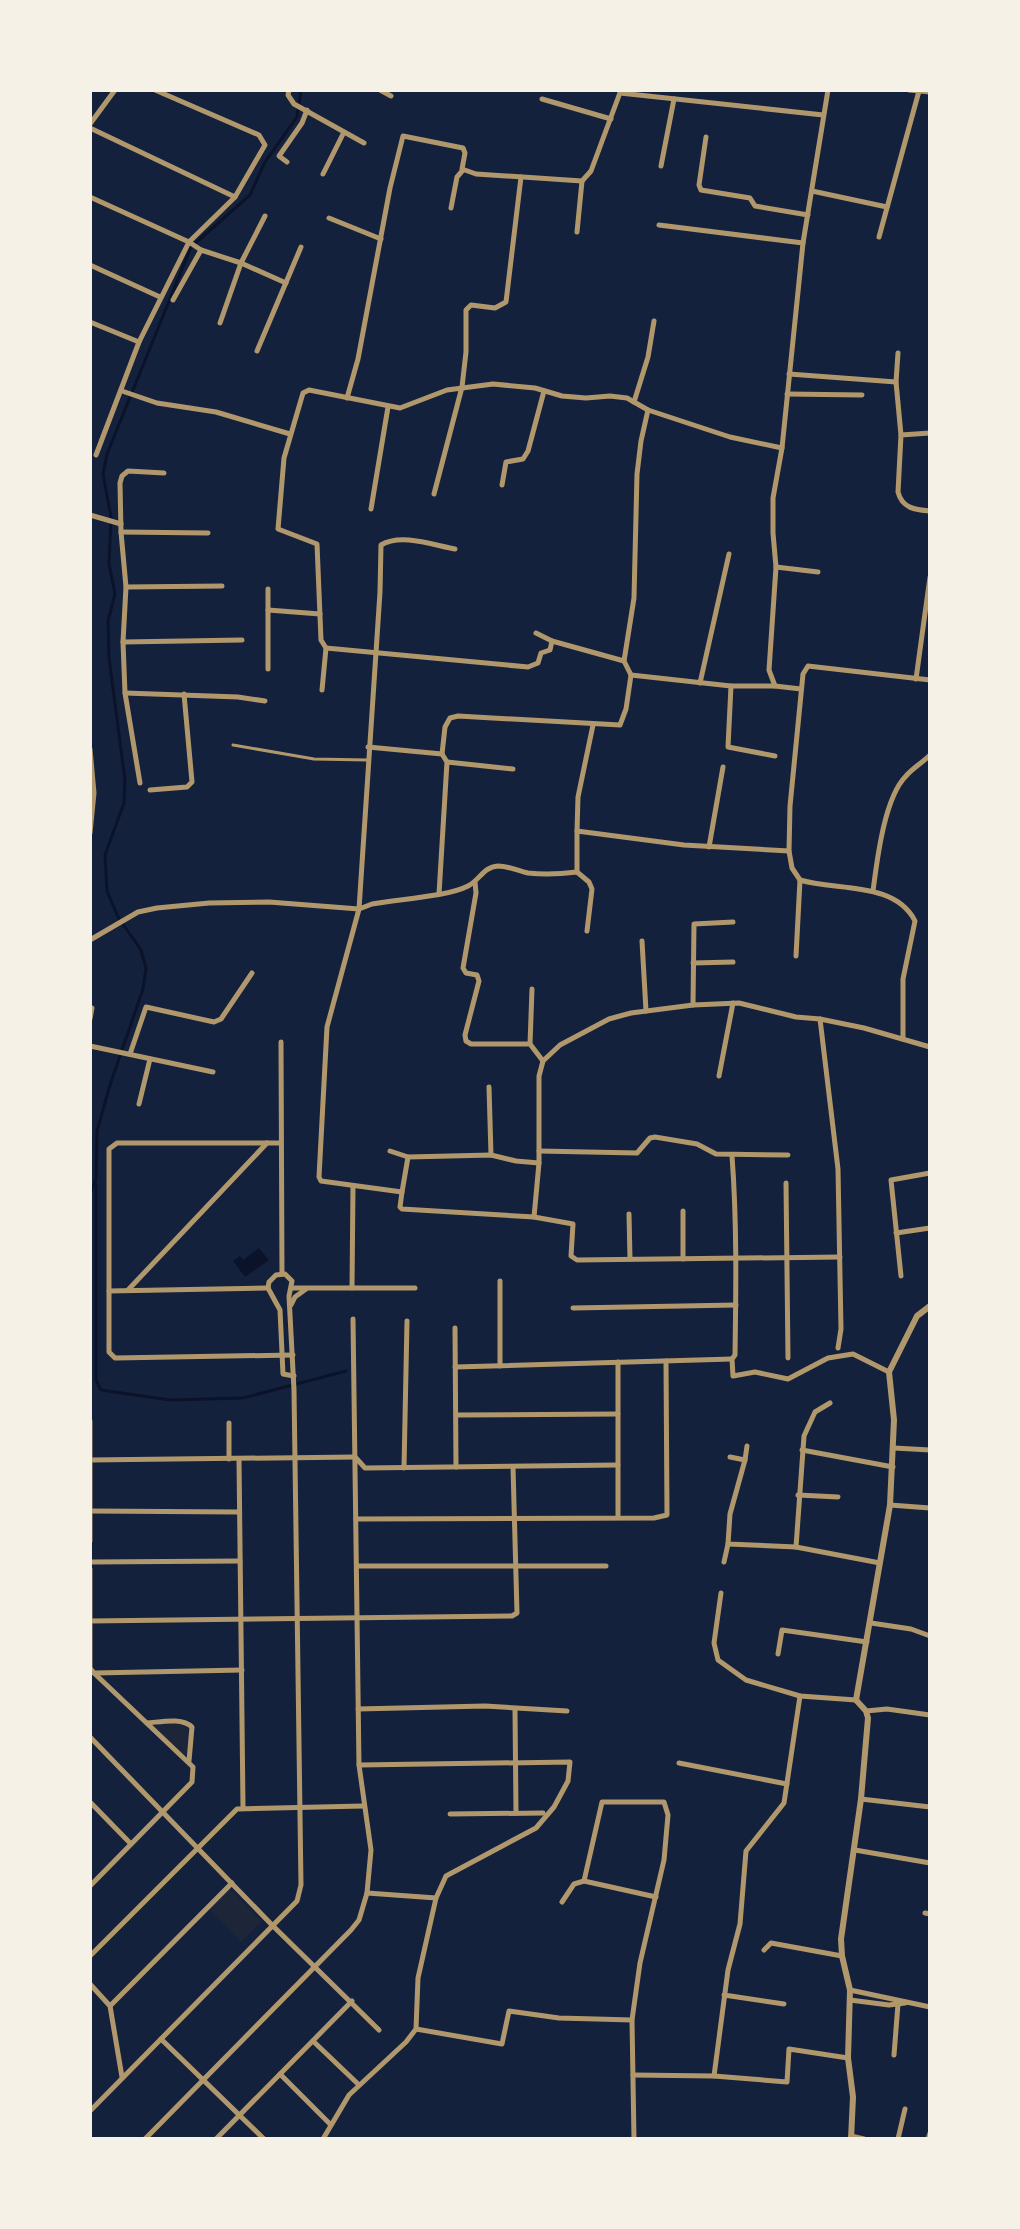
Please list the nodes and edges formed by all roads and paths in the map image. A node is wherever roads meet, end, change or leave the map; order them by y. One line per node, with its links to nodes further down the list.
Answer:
1 (115, 90): 16 (street)
2 (155, 90): 28 (street)
3 (289, 90): 13 (street)
4 (380, 90): 10 (street)
5 (828, 90): 14 (street)
6 (909, 90): 7 (street)
7 (919, 91): 9 (street); 29 (street)
8 (620, 92): 12 (street); 15 (street)
9 (930, 92)
10 (391, 96)
11 (542, 99): 15 (street)
12 (674, 99): 14 (street); 21 (street)
13 (305, 110): 17 (street); 20 (street)
14 (823, 115): 26 (street)
15 (611, 119): 25 (street)
16 (90, 126): 28 (street)
17 (344, 132): 19 (street); 23 (street)
18 (706, 137): 31 (street)
19 (364, 143)
20 (287, 162)
21 (661, 166)
22 (463, 170): 24 (street); 30 (street); 37 (street)
23 (323, 174)
24 (521, 177): 25 (street); 55 (street)
25 (582, 181): 35 (street)
26 (812, 191): 29 (street); 31 (street)
27 (90, 197): 38 (street)
28 (235, 197): 38 (street)
29 (887, 207): 36 (street)
30 (451, 208)
31 (808, 215): 39 (street)
32 (265, 216): 42 (street)
33 (329, 218): 37 (street)
34 (659, 225): 39 (street)
35 (577, 232)
36 (879, 237)
37 (381, 239): 60 (street)
38 (190, 243): 41 (street); 45 (street)
39 (803, 243): 53 (street)
40 (301, 247): 44 (street)
41 (200, 250): 42 (street); 46 (street)
42 (241, 263): 44 (street); 49 (street)
43 (90, 265): 45 (street)
44 (286, 283): 51 (street)
45 (160, 297): 50 (street)
46 (173, 300)
47 (654, 321): 61 (street)
48 (90, 322): 50 (street)
49 (220, 323)
50 (139, 342): 57 (street)
51 (257, 351)
52 (898, 353): 54 (street)
53 (789, 374): 54 (street); 58 (street)
54 (896, 382): 66 (street)
55 (462, 387): 56 (street); 62 (street); 71 (street)
56 (544, 391): 61 (street); 70 (street)
57 (128, 393): 65 (street); 68 (street)
58 (787, 394): 59 (street); 67 (street)
59 (862, 395)
60 (347, 398): 62 (street); 65 (street)
61 (634, 402): 63 (street)
62 (388, 407): 72 (street)
63 (648, 410): 67 (street); 94 (street)
64 (930, 433): 66 (street)
65 (290, 434): 87 (street)
66 (901, 435): 73 (street)
67 (782, 448): 80 (street)
68 (96, 455)
69 (164, 473): 75 (street)
70 (502, 485)
71 (434, 494)
72 (371, 509)
73 (930, 511)
74 (90, 515): 75 (street)
75 (121, 524): 76 (street)
76 (121, 532): 77 (street); 84 (street)
77 (208, 533)
78 (455, 549): 93 (street)
79 (729, 554): 99 (street)
80 (776, 567): 81 (street); 101 (street)
81 (818, 572)
82 (930, 577): 97 (street)
83 (222, 586): 84 (street)
84 (126, 587): 91 (street)
85 (268, 589): 86 (street)
86 (268, 610): 87 (street); 95 (street)
87 (320, 614): 92 (street)
88 (536, 633): 90 (street)
89 (242, 640): 91 (street)
90 (552, 641): 93 (street); 94 (street)
91 (123, 642): 104 (street)
92 (326, 648): 93 (street); 103 (street)
93 (375, 652): 109 (street)
94 (624, 661): 96 (street)
95 (268, 669)
96 (631, 675): 99 (street); 107 (street)
97 (916, 679): 98 (street); 102 (street)
98 (930, 680)
99 (700, 683): 100 (street)
100 (731, 686): 101 (street); 112 (street)
101 (775, 686): 102 (street)
102 (801, 689): 124 (street)
103 (322, 690)
104 (125, 693): 105 (street); 118 (street)
105 (184, 694): 106 (street); 119 (street)
106 (265, 701)
107 (593, 725): 111 (street); 121 (street)
108 (233, 745): 114 (lane)
109 (368, 747): 111 (street); 114 (street)
110 (90, 749): 120 (street)
111 (442, 754): 115 (street)
112 (775, 756)
113 (928, 759): 128 (street)
114 (367, 760): 130 (street)
115 (447, 762): 117 (street); 129 (street)
116 (723, 767): 123 (street)
117 (513, 769)
118 (140, 783)
119 (150, 790)
120 (92, 792): 122 (street)
121 (577, 831): 123 (street); 125 (street)
122 (90, 833)
123 (709, 847): 124 (street)
124 (789, 851): 126 (street)
125 (577, 872): 127 (street); 132 (street)
126 (800, 880): 128 (street); 135 (street)
127 (475, 882): 129 (street); 148 (street)
128 (873, 891): 146 (street)
129 (439, 894): 130 (street)
130 (359, 909): 133 (street); 169 (street)
131 (733, 922): 137 (street)
132 (587, 931)
133 (90, 940)
134 (642, 941): 143 (street)
135 (796, 956)
136 (733, 962): 137 (street)
137 (693, 963): 141 (street)
138 (252, 973): 151 (street)
139 (532, 989): 148 (street)
140 (733, 1003): 141 (street); 145 (street); 155 (street)
141 (693, 1005): 143 (street)
142 (92, 1008): 144 (street)
143 (646, 1011): 153 (street)
144 (90, 1019)
145 (820, 1019): 146 (street); 176 (street)
146 (903, 1039): 150 (street)
147 (281, 1042): 159 (street)
148 (530, 1044): 153 (street)
149 (90, 1046): 151 (street)
150 (930, 1047)
151 (128, 1054): 152 (street)
152 (150, 1059): 154 (street); 157 (street)
153 (543, 1061): 161 (street)
154 (213, 1072)
155 (719, 1076)
156 (489, 1087): 162 (street)
157 (139, 1104)
158 (267, 1143): 159 (street); 189 (street); 190 (street)
159 (280, 1143): 181 (street)
160 (390, 1151): 165 (street)
161 (539, 1151): 164 (street); 166 (street)
162 (491, 1155): 165 (street); 166 (street)
163 (788, 1155): 164 (street)
164 (732, 1156): 177 (street)
165 (408, 1157): 170 (street)
166 (539, 1163): 173 (street)
167 (930, 1173): 175 (street)
168 (786, 1183): 178 (street)
169 (353, 1186): 170 (street); 186 (street)
170 (402, 1192): 173 (street)
171 (683, 1211): 180 (street)
172 (629, 1214): 179 (street)
173 (534, 1217): 179 (street)
174 (930, 1228): 175 (street)
175 (896, 1233): 182 (street)
176 (840, 1257): 178 (street); 198 (street)
177 (735, 1258): 178 (street); 180 (street); 191 (street)
178 (787, 1258): 201 (street)
179 (630, 1259): 180 (street)
180 (683, 1259)
181 (282, 1274): 184 (street); 185 (street)
182 (901, 1276)
183 (500, 1281): 205 (street)
184 (268, 1288): 189 (street); 199 (street)
185 (292, 1288): 188 (street); 194 (street)
186 (352, 1288): 187 (street); 188 (street)
187 (415, 1288)
188 (307, 1289): 194 (street)
189 (128, 1290): 190 (street)
190 (109, 1291): 199 (street)
191 (736, 1305): 192 (street); 202 (street)
192 (573, 1308)
193 (928, 1309): 207 (street)
194 (290, 1310): 200 (street)
195 (353, 1319): 218 (street)
196 (407, 1321): 229 (street)
197 (455, 1328): 206 (street)
198 (838, 1348)
199 (282, 1355): 200 (street); 208 (street)
200 (293, 1355): 208 (street)
201 (788, 1358)
202 (732, 1359): 203 (street); 207 (street)
203 (666, 1361): 204 (street); 236 (street)
204 (618, 1362): 205 (street); 210 (street)
205 (500, 1366): 206 (street)
206 (455, 1367): 211 (street)
207 (889, 1372): 215 (street)
208 (294, 1379): 220 (street)
209 (830, 1403): 216 (street)
210 (618, 1414): 211 (street); 225 (street)
211 (456, 1415): 226 (street)
212 (90, 1421): 223 (street)
213 (229, 1423): 221 (street)
214 (747, 1446): 224 (street)
215 (894, 1448): 217 (street); 228 (street)
216 (802, 1450): 228 (street); 230 (street)
217 (930, 1450)
218 (355, 1457): 220 (street); 229 (street); 238 (street)
219 (730, 1457): 224 (street)
220 (295, 1458): 222 (street); 251 (street)
221 (229, 1459): 222 (street); 223 (street)
222 (239, 1459): 235 (street)
223 (90, 1460): 234 (street)
224 (745, 1460): 240 (street)
225 (618, 1465): 227 (street); 236 (street)
226 (456, 1467): 227 (street); 229 (street)
227 (513, 1467): 237 (street)
228 (893, 1467): 232 (street)
229 (404, 1468)
230 (798, 1495): 231 (street); 241 (street)
231 (838, 1497)
232 (890, 1505): 233 (street); 245 (street)
233 (930, 1508)
234 (90, 1511): 235 (street); 239 (street)
235 (239, 1512): 242 (street)
236 (618, 1517): 237 (street)
237 (515, 1518): 238 (street); 247 (street)
238 (356, 1519): 246 (street)
239 (90, 1541)
240 (728, 1544): 241 (street); 244 (street)
241 (796, 1547): 245 (street)
242 (240, 1561): 243 (street); 253 (street)
243 (90, 1562)
244 (724, 1562)
245 (881, 1564): 255 (street)
246 (357, 1566): 247 (street); 252 (street)
247 (516, 1566): 248 (street); 252 (street)
248 (606, 1566)
249 (90, 1569): 254 (street)
250 (721, 1593): 261 (street)
251 (297, 1617): 252 (street); 253 (street); 277 (street)
252 (357, 1617): 263 (street)
253 (241, 1618): 254 (street); 259 (street)
254 (91, 1621): 260 (street)
255 (871, 1623): 256 (street); 257 (street)
256 (930, 1636)
257 (867, 1642): 258 (street); 262 (street)
258 (778, 1654)
259 (242, 1670): 260 (street); 279 (street)
260 (94, 1673): 268 (street)
261 (800, 1696): 262 (street); 274 (street)
262 (856, 1700): 266 (street)
263 (358, 1709): 264 (street); 273 (street)
264 (515, 1710): 265 (street); 271 (street)
265 (567, 1711)
266 (866, 1711): 267 (street); 275 (street)
267 (930, 1715)
268 (146, 1723): 270 (street); 270 (street)
269 (90, 1737): 281 (street)
270 (189, 1762): 281 (street)
271 (516, 1763): 273 (street); 282 (street); 294 (street)
272 (679, 1763): 274 (street)
273 (359, 1765): 278 (street)
274 (787, 1784): 303 (street)
275 (861, 1799): 280 (street); 287 (street)
276 (90, 1802): 285 (street)
277 (300, 1806): 278 (street); 279 (street); 296 (street)
278 (363, 1806): 292 (street)
279 (243, 1807): 286 (street)
280 (930, 1807)
281 (163, 1811): 285 (street); 286 (street)
282 (516, 1813): 283 (street); 284 (street)
283 (543, 1813)
284 (450, 1814)
285 (131, 1844): 291 (street)
286 (197, 1847): 290 (street); 298 (street)
287 (855, 1850): 288 (street); 299 (street)
288 (930, 1863)
289 (584, 1881): 293 (street); 293 (street); 295 (street)
290 (232, 1883): 296 (street); 308 (street)
291 (90, 1886)
292 (367, 1893): 294 (street); 300 (street)
293 (656, 1897): 310 (street)
294 (436, 1898): 311 (street)
295 (562, 1902)
296 (272, 1925): 300 (street); 313 (street)
297 (764, 1950): 299 (street)
298 (90, 1956)
299 (842, 1956): 302 (street)
300 (316, 1967): 305 (street); 321 (street)
301 (90, 1984): 308 (street)
302 (850, 1990): 304 (street); 306 (street)
303 (724, 1995): 307 (street); 319 (street)
304 (850, 2000): 306 (street); 316 (street)
305 (352, 2001): 312 (street); 314 (street)
306 (899, 2001): 309 (street); 315 (street)
307 (784, 2004)
308 (110, 2006): 320 (street)
309 (930, 2007)
310 (632, 2020): 311 (street); 318 (street)
311 (416, 2029): 322 (street)
312 (379, 2030)
313 (161, 2039): 320 (street); 321 (street)
314 (313, 2041): 317 (street); 322 (street)
315 (894, 2055)
316 (848, 2058): 319 (street); 328 (street)
317 (280, 2074): 325 (street); 326 (street)
318 (633, 2075): 319 (street); 333 (street)
319 (714, 2076)
320 (122, 2078): 324 (street)
321 (202, 2082): 325 (street); 329 (street)
322 (358, 2085): 326 (street)
323 (905, 2109): 335 (street)
324 (90, 2111)
325 (240, 2115): 330 (street); 331 (street)
326 (330, 2124): 332 (street)
327 (930, 2133): 336 (street)
328 (851, 2138): 334 (street)
329 (145, 2139)
330 (216, 2139)
331 (264, 2139)
332 (323, 2139)
333 (634, 2139)
334 (864, 2139)
335 (898, 2139)
336 (928, 2139)

